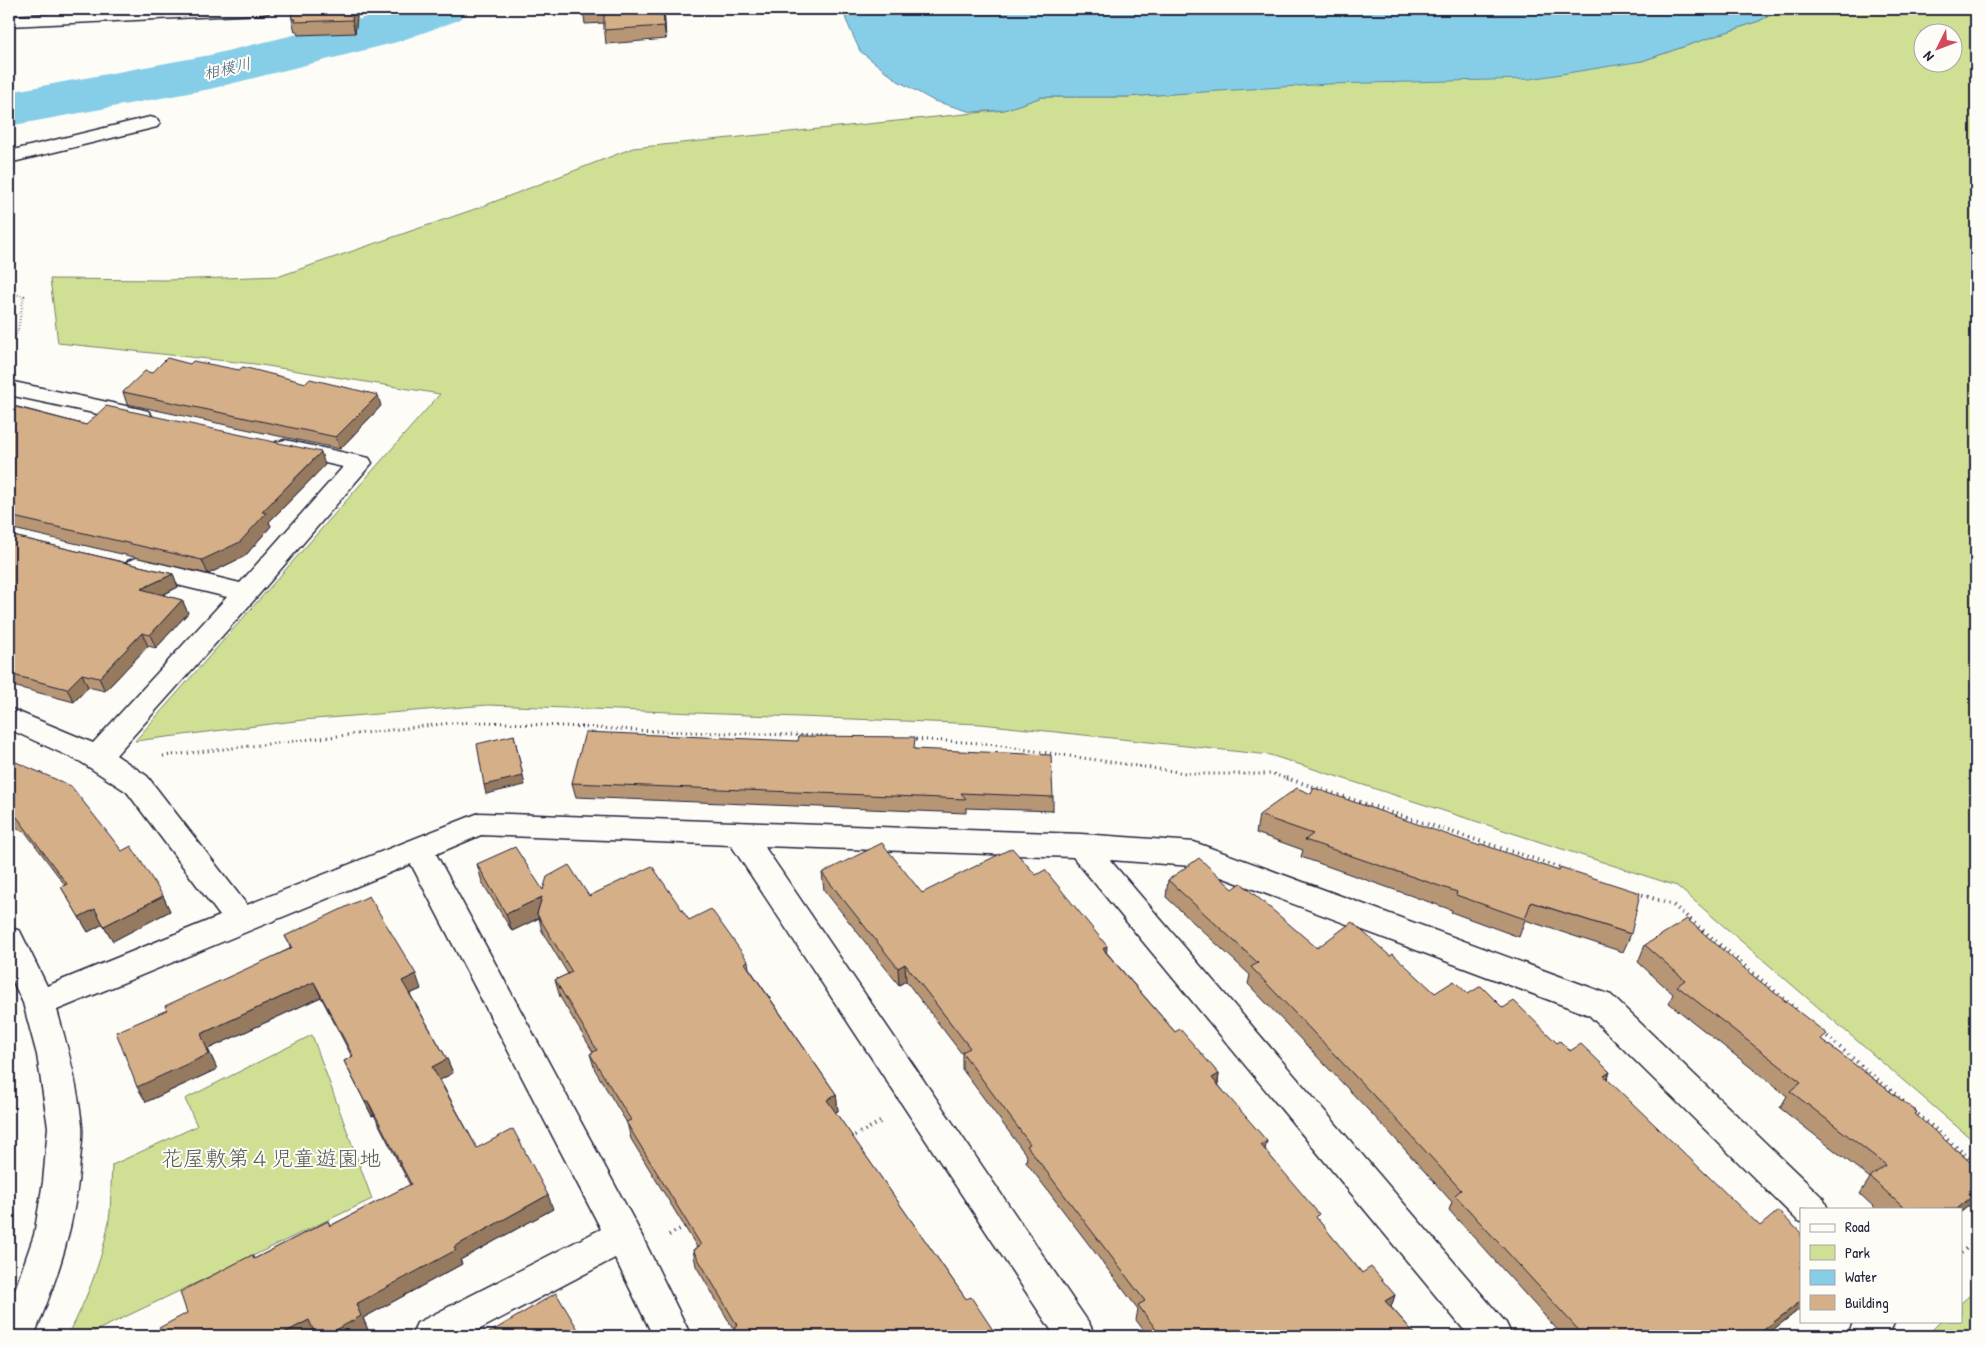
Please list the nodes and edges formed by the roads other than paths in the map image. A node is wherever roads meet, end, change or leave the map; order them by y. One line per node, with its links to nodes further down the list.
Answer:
1 (262, 9): 2 (street)
2 (9, 21)
3 (150, 124): 4 (street)
4 (9, 157)
5 (9, 388): 6 (street)
6 (165, 421)
7 (262, 442): 9 (street)
8 (114, 561): 9 (street)
9 (246, 593): 11 (street)
10 (9, 718): 11 (street)
11 (96, 758): 15 (street)
12 (740, 834): 13 (street); 14 (street); 24 (street)
13 (1081, 846): 18 (street); 25 (street)
14 (418, 848): 15 (street); 19 (street)
15 (241, 920): 17 (street)
16 (9, 940): 17 (street)
17 (39, 1003): 21 (street)
18 (1809, 1208)
19 (627, 1245): 22 (street); 23 (street)
20 (1876, 1322): 26 (street)
21 (15, 1336)
22 (430, 1336)
23 (672, 1336)
24 (1076, 1336)
25 (1493, 1336)
26 (1866, 1336)

